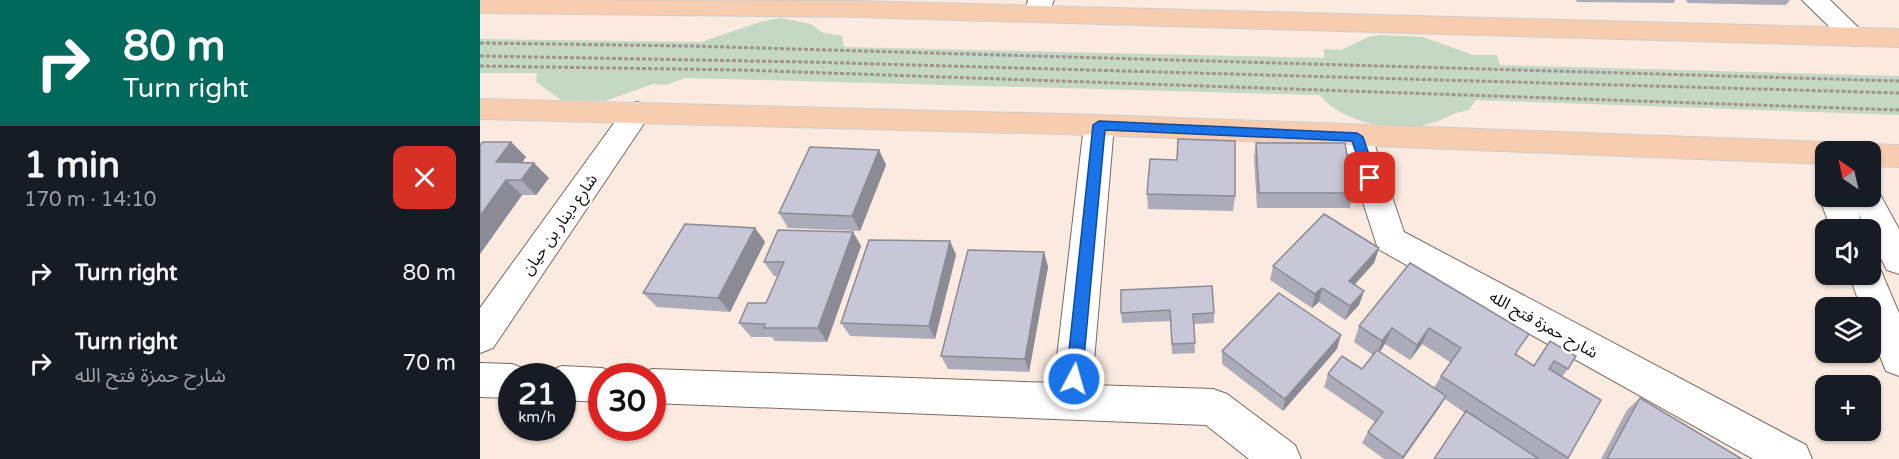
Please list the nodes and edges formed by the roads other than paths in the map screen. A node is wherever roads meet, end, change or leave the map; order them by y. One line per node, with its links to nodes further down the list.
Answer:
1 (1815, 0): 6 (street)
2 (1844, 0): 6 (street)
3 (480, 5): 4 (main road)
4 (859, 5): 5 (main road)
5 (1039, 7): 6 (main road)
6 (1855, 37): 7 (main road)
7 (1899, 38)
8 (480, 109): 9 (main road)
9 (638, 112): 10 (main road); 18 (street, شارع دينار بن حيان)
10 (1099, 125): 11 (main road); 23 (street)
11 (1357, 137): 12 (main road); 25 (street, شارح حمزة فتح الله)
12 (1815, 153)
13 (1881, 155): 14 (main road)
14 (1899, 156)
15 (1871, 207): 16 (street)
16 (1899, 260)
17 (1870, 285): 19 (street)
18 (480, 337)
19 (1899, 359)
20 (480, 380): 21 (street)
21 (498, 381)
22 (666, 387): 23 (street)
23 (1071, 402): 24 (street)
24 (1281, 459)
25 (1792, 459)

